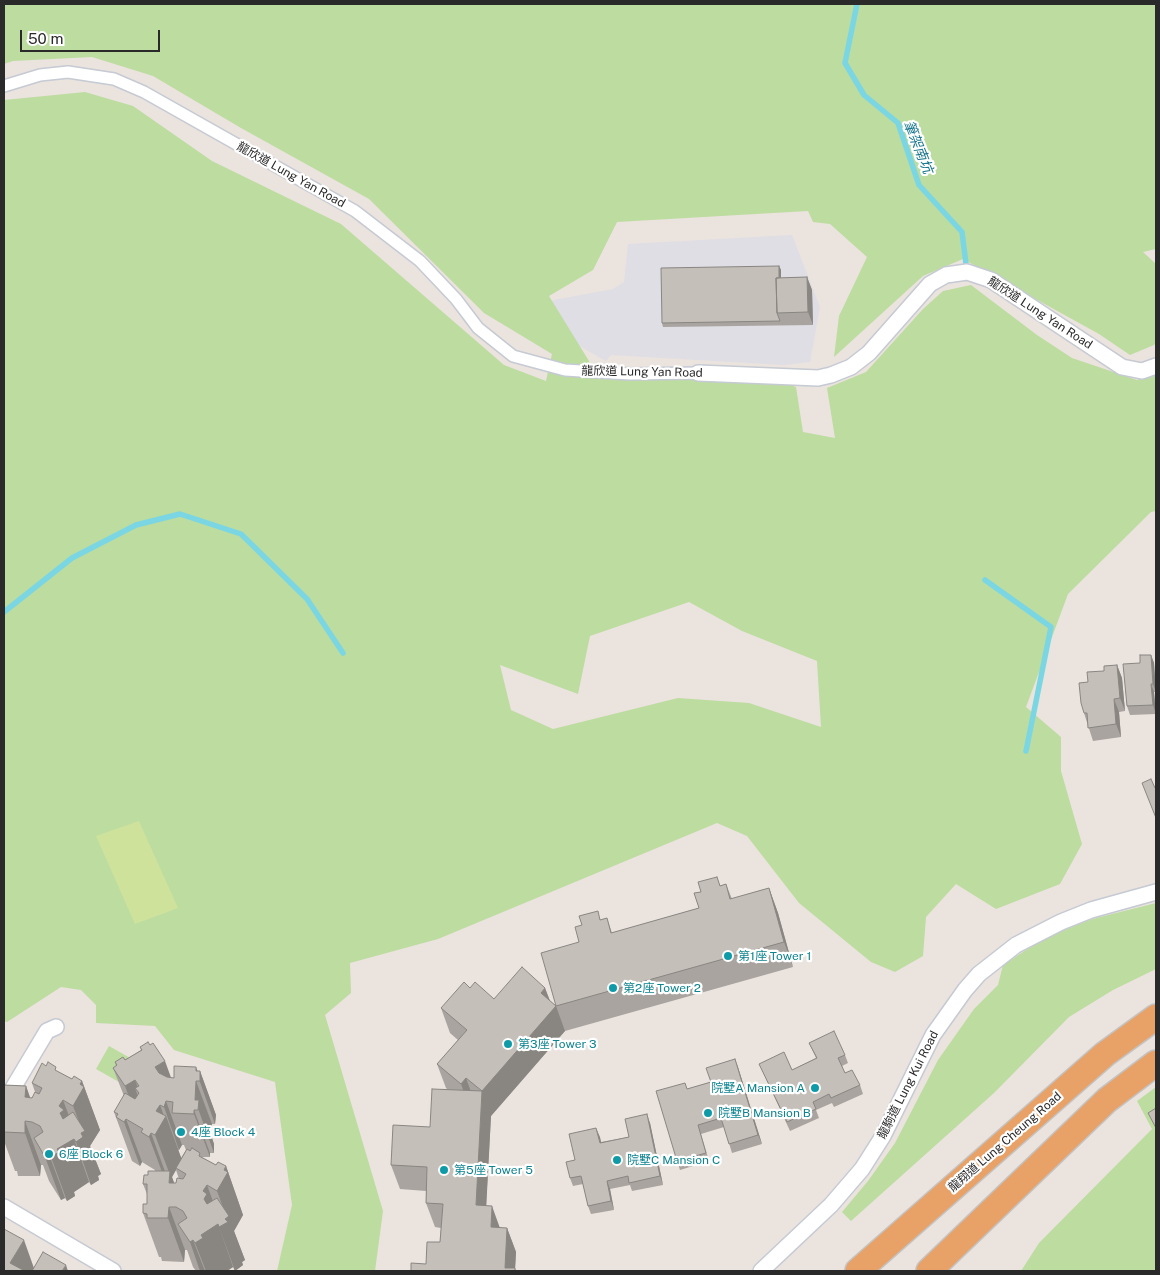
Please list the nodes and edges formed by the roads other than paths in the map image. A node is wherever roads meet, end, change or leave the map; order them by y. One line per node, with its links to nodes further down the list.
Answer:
1 (4, 86): 3 (street, 龍欣道 Lung Yan Road)
2 (1156, 366): 3 (street, 龍欣道 Lung Yan Road)
3 (698, 374)
4 (1156, 892): 11 (street, 龍駒道 Lung Kui Road)
5 (1156, 1017): 12 (highway, 龍翔道 Lung Cheung Road)
6 (56, 1026): 8 (street)
7 (1156, 1063): 13 (highway)
8 (4, 1103)
9 (4, 1206): 10 (street)
10 (114, 1271)
11 (761, 1271)
12 (858, 1271)
13 (929, 1271)

